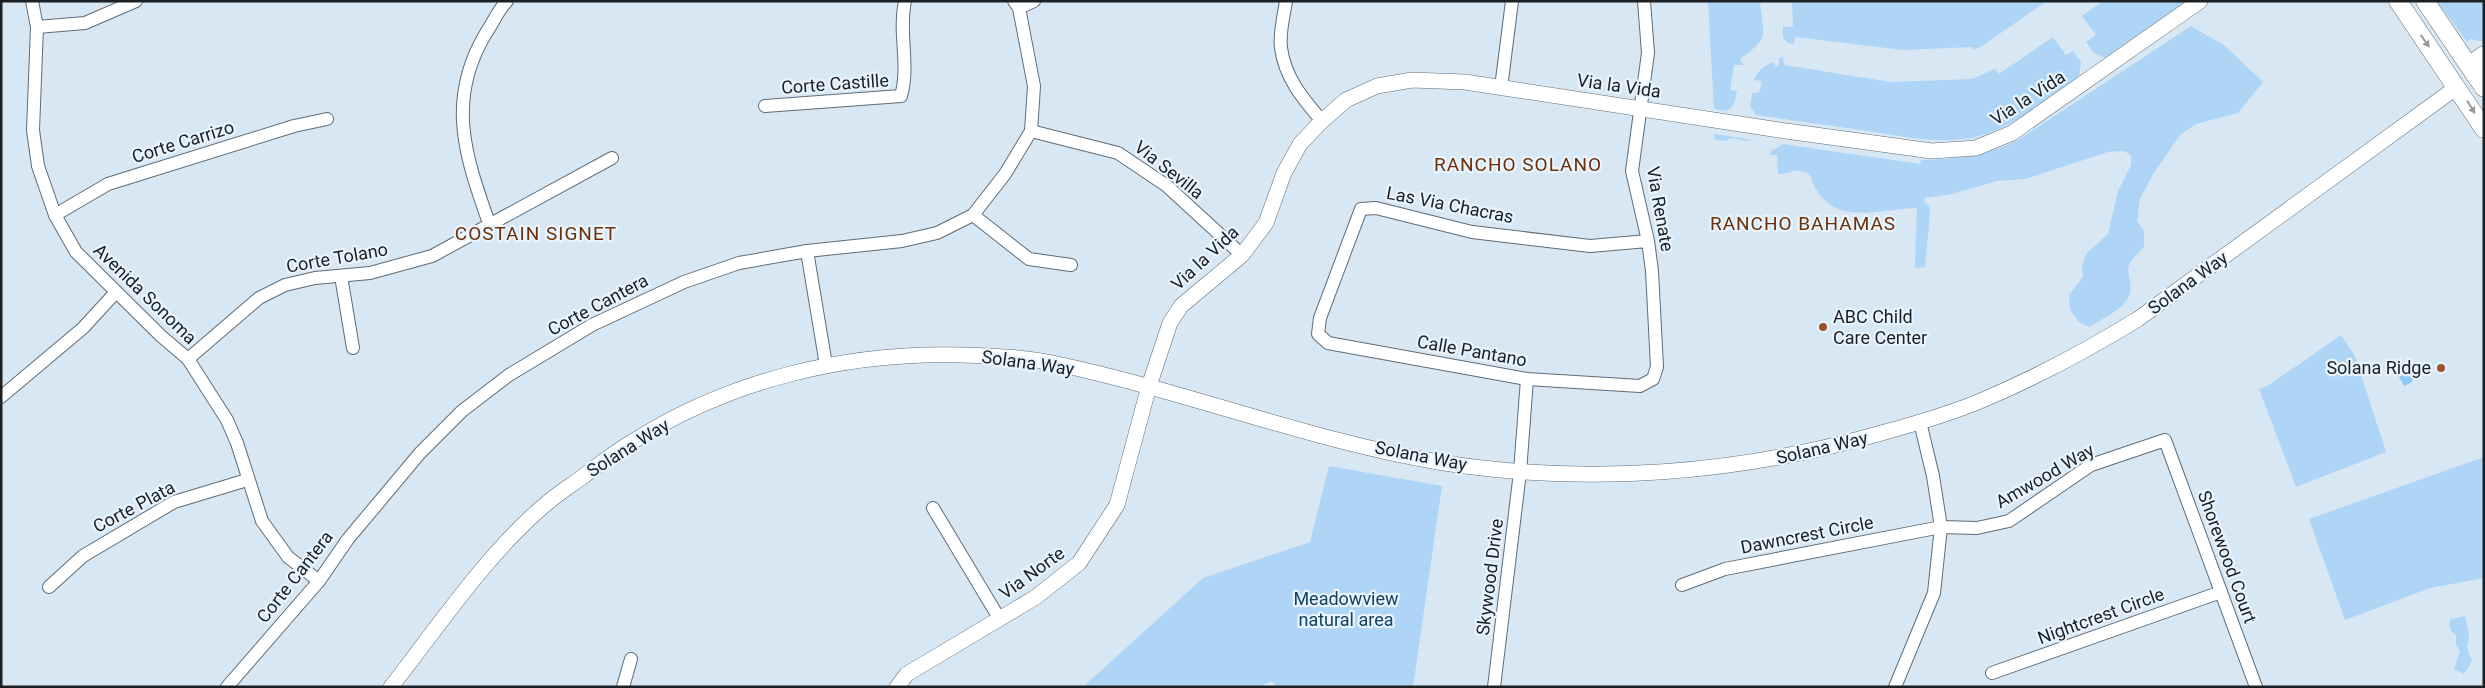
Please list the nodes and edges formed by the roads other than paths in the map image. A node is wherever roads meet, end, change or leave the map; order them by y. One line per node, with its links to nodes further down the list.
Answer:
1 (32, 1): 13 (street, Avenida Sonoma)
2 (136, 1): 13 (street)
3 (507, 1): 27 (street)
4 (904, 1): 18 (street, Corte Castille)
5 (1034, 1): 12 (street)
6 (1286, 1): 21 (street)
7 (1512, 1): 17 (street)
8 (1644, 1): 19 (street, Via Renate)
9 (2200, 1): 19 (street, Via la Vida)
10 (2398, 1): 16 (main road, one-way to 16)
11 (2426, 1): 15 (main road)
12 (1017, 4): 23 (street, Corte Cantera)
13 (37, 28): 25 (street, Avenida Sonoma)
14 (2484, 55): 15 (main road)
15 (2481, 80): 16 (main road, Solana Way)
16 (2457, 87): 22 (main road, one-way to 22); 42 (street, Solana Way)
17 (1501, 88): 19 (street, Via la Vida); 21 (street, Via la Vida)
18 (765, 106)
19 (1642, 108): 28 (street, Via Renate)
20 (327, 119): 25 (street, Corte Carrizo)
21 (1322, 121): 30 (street, Via la Vida)
22 (2484, 129)
23 (1031, 131): 26 (street, Corte Cantera); 30 (street, Via Sevilla)
24 (612, 158): 27 (street, Corte Tolano)
25 (55, 215): 33 (street, Avenida Sonoma)
26 (973, 215): 29 (street, Corte Cantera); 31 (street)
27 (490, 226): 32 (street, Corte Tolano)
28 (1648, 241): 34 (street, Las Via Chacras); 40 (street, Via Renate)
29 (807, 251): 37 (street); 48 (street, Corte Cantera)
30 (1242, 255): 39 (street, Via la Vida)
31 (1071, 265)
32 (341, 276): 35 (street); 36 (street, Corte Tolano)
33 (116, 292): 36 (street, Avenida Sonoma); 41 (street)
34 (1320, 318): 38 (street, Calle Pantano)
35 (353, 348)
36 (188, 359): 45 (street, Avenida Sonoma)
37 (826, 365): 39 (street, Solana Way); 56 (street, Solana Way)
38 (1528, 379): 40 (street, Calle Pantano); 44 (street, Skywood Drive)
39 (1149, 386): 44 (street, Solana Way); 52 (street, Via Norte)
40 (1640, 386)
41 (1, 397)
42 (1920, 422): 44 (street, Solana Way); 47 (street)
43 (2165, 440): 47 (street, Amwood Way); 51 (street, Shorewood Court)
44 (1520, 472): 59 (street, Skywood Drive)
45 (247, 480): 48 (street, Avenida Sonoma); 50 (street, Corte Plata)
46 (934, 508): 52 (street)
47 (1941, 527): 49 (street, Dawncrest Circle); 60 (street)
48 (319, 581): 55 (street, Corte Cantera)
49 (1682, 585)
50 (49, 587)
51 (2221, 592): 54 (street, Nightcrest Circle); 61 (street, Shorewood Court)
52 (999, 618): 58 (street, Via Norte)
53 (630, 659): 57 (street)
54 (1992, 673)
55 (227, 687)
56 (391, 687)
57 (623, 687)
58 (898, 687)
59 (1494, 687)
60 (1895, 687)
61 (2256, 687)

